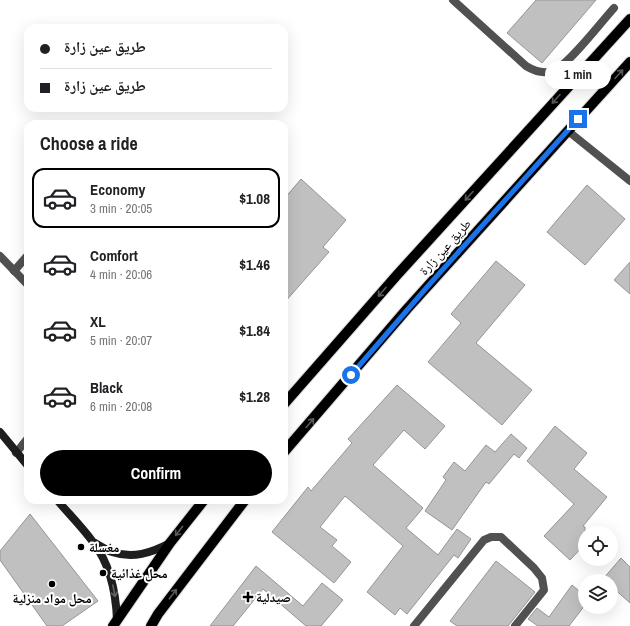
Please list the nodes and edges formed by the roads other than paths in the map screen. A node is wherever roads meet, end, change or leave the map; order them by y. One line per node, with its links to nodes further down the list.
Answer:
1 (453, 0): 2 (street)
2 (614, 8)
3 (630, 19): 11 (main road, طريق عين زارة, one-way to 11)
4 (630, 62): 5 (main road, طريق عين زارة, one-way to 4)
5 (568, 131): 6 (street); 14 (main road, طريق عين زارة, one-way to 5)
6 (630, 181)
7 (0, 256): 9 (street)
8 (24, 260): 9 (street)
9 (14, 271): 10 (street)
10 (24, 281)
11 (288, 399)
12 (0, 432): 15 (main road)
13 (24, 443): 15 (street)
14 (288, 447)
15 (16, 453): 16 (main road)
16 (24, 462)
17 (60, 504): 20 (main road)
18 (201, 504): 21 (main road, one-way to 21)
19 (242, 504): 23 (main road, one-way to 19)
20 (94, 543): 21 (main road); 22 (main road, one-way to 22)
21 (170, 543): 22 (main road)
22 (115, 623)
23 (151, 626)
24 (414, 626): 25 (street)
25 (515, 626)

